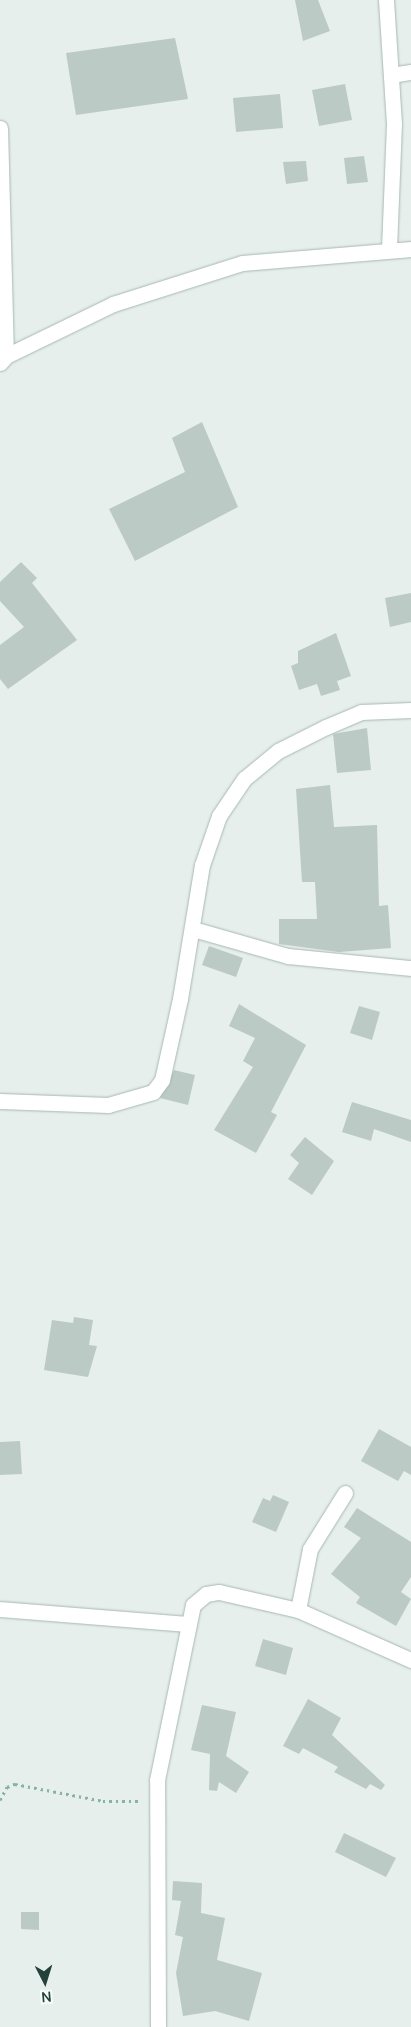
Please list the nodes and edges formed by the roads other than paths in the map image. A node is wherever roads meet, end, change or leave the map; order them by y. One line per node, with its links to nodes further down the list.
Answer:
1 (386, 0): 3 (street)
2 (411, 72): 3 (street)
3 (391, 75): 5 (street)
4 (0, 128): 7 (street)
5 (389, 249): 6 (street); 7 (street)
6 (411, 249)
7 (3, 359)
8 (411, 710): 9 (street)
9 (193, 929): 10 (street); 11 (street)
10 (411, 968)
11 (0, 1101)
12 (346, 1493): 14 (street)
13 (0, 1609): 15 (street)
14 (298, 1610): 15 (street); 16 (street)
15 (186, 1624): 17 (street)
16 (411, 1660)
17 (158, 2027)

